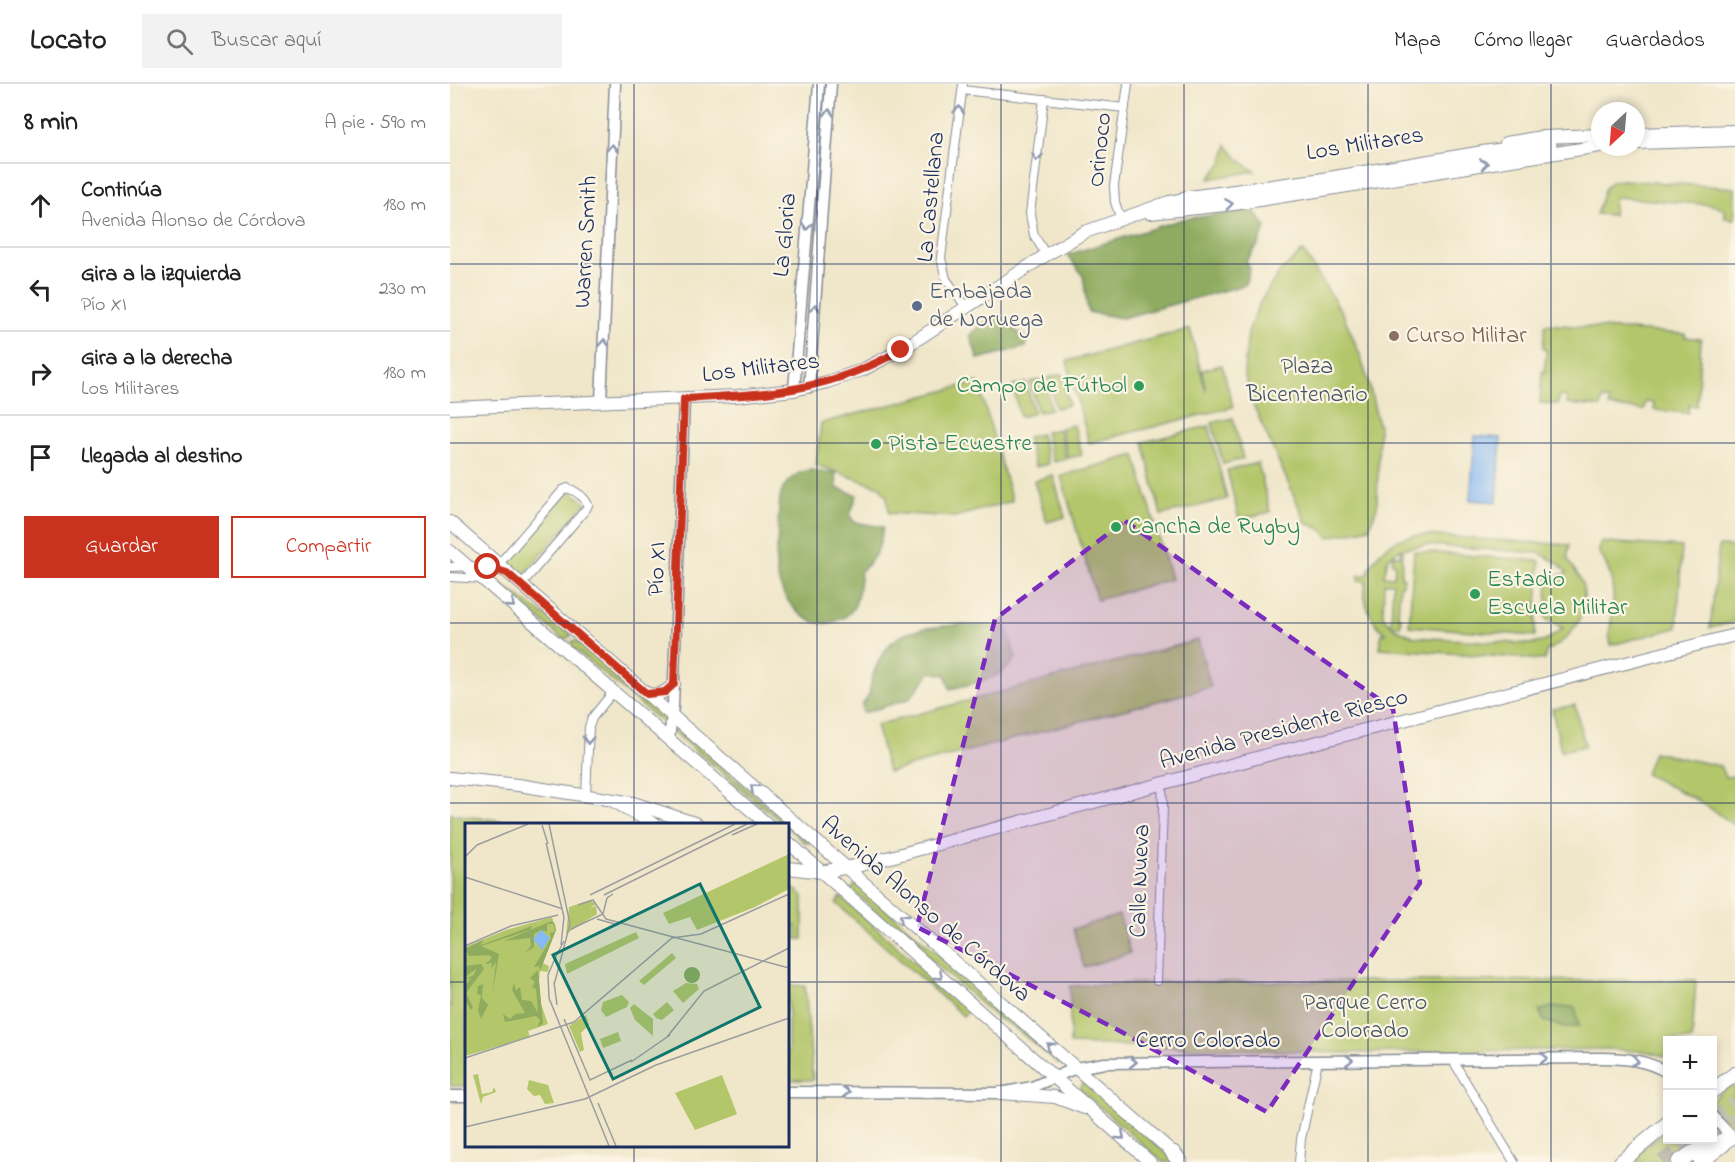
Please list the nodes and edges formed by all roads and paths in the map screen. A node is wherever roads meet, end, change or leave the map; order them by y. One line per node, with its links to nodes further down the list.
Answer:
1 (615, 84): 29 (street, Warren Smith, one-way to 1)
2 (819, 84): 16 (street, La Gloria)
3 (831, 84): 17 (street, La Gloria, one-way to 3)
4 (1128, 84): 7 (street, Orinoco)
5 (962, 87): 6 (street); 23 (street, La Castellana, one-way to 5)
6 (1044, 99): 7 (street); 20 (street, one-way to 20)
7 (1125, 108): 19 (street, Orinoco)
8 (1735, 131): 9 (main road)
9 (1645, 134)
10 (1591, 135): 15 (main road, Los Militares)
11 (1735, 140): 12 (main road)
12 (1645, 143)
13 (1550, 145): 15 (highway)
14 (1591, 147): 18 (main road, Los Militares, one-way to 14)
15 (1185, 199): 18 (main road, Los Militares)
16 (810, 200): 17 (street); 21 (street, La Gloria, one-way to 21)
17 (822, 201): 22 (street, La Gloria)
18 (1140, 214): 19 (main road, Los Militares)
19 (1121, 220): 20 (main road, Los Militares)
20 (1046, 255): 23 (main road, Los Militares)
21 (803, 271): 22 (street); 24 (street, La Gloria)
22 (817, 272): 25 (street, La Gloria, one-way to 22)
23 (966, 307): 26 (main road, Los Militares)
24 (799, 328): 25 (street); 27 (street, La Gloria)
25 (813, 330): 26 (street, La Gloria)
26 (809, 387): 27 (main road, Los Militares)
27 (794, 390): 28 (main road, Los Militares)
28 (684, 399): 29 (main road, Los Militares); 40 (street, Pío XI)
29 (601, 401): 30 (main road, Los Militares)
30 (450, 408)
31 (450, 522): 35 (main road, Avenida Alonso de Córdova)
32 (450, 551): 33 (main road)
33 (467, 566): 34 (street); 35 (street); 37 (main road)
34 (450, 567)
35 (503, 569): 38 (main road, Avenida Alonso de Córdova); 38 (street)
36 (450, 577): 37 (street)
37 (483, 579): 41 (main road, one-way to 41)
38 (521, 585): 42 (main road, Avenida Alonso de Córdova)
39 (1735, 635): 46 (main road, Avenida Presidente Riesco)
40 (674, 684): 42 (main road); 43 (street, Pío XI)
41 (613, 692): 44 (main road); 47 (street, one-way to 47)
42 (647, 694): 43 (main road, Avenida Alonso de Córdova)
43 (672, 716): 44 (street, Pío XI); 56 (main road, Avenida Alonso de Córdova, one-way to 43)
44 (669, 740): 49 (main road)
45 (450, 778): 47 (main road)
46 (1161, 784): 56 (main road, Avenida Presidente Riesco); 58 (street, Calle Nueva)
47 (586, 796): 48 (main road)
48 (614, 802): 50 (main road); 51 (main road)
49 (762, 822)
50 (651, 823)
51 (691, 823)
52 (789, 843): 54 (main road, Avenida Alonso de Córdova)
53 (789, 851): 54 (main road)
54 (801, 854): 56 (main road); 57 (main road, Avenida Alonso de Córdova)
55 (789, 868): 57 (main road, Avenida Presidente Riesco)
56 (845, 868): 57 (main road, Avenida Presidente Riesco); 61 (main road, Avenida Alonso de Córdova, one-way to 56)
57 (821, 872): 64 (main road, Avenida Alonso de Córdova, one-way to 64)
58 (1157, 981)
59 (1452, 1059): 60 (street, Cerro Colorado, one-way to 59); 62 (street, Cerro Colorado, one-way to 62); 75 (street)
60 (1318, 1061): 61 (street, Cerro Colorado, one-way to 60); 74 (street)
61 (1076, 1068): 64 (street, Cerro Colorado); 72 (main road, Avenida Alonso de Córdova)
62 (1663, 1071)
63 (1735, 1074): 65 (main road)
64 (1054, 1077): 67 (street, Cerro Colorado); 68 (main road, Avenida Alonso de Córdova)
65 (1714, 1090)
66 (789, 1092): 67 (street, Cerro Colorado, one-way to 67)
67 (1000, 1093): 68 (main road)
68 (1091, 1111): 73 (main road, Avenida Alonso de Córdova, one-way to 73)
69 (1717, 1120): 71 (street)
70 (1663, 1127): 76 (main road)
71 (1732, 1137): 77 (highway); 78 (main road)
72 (1179, 1159)
73 (1150, 1162)
74 (1299, 1162)
75 (1514, 1162)
76 (1621, 1162)
77 (1679, 1162)
78 (1701, 1162)

